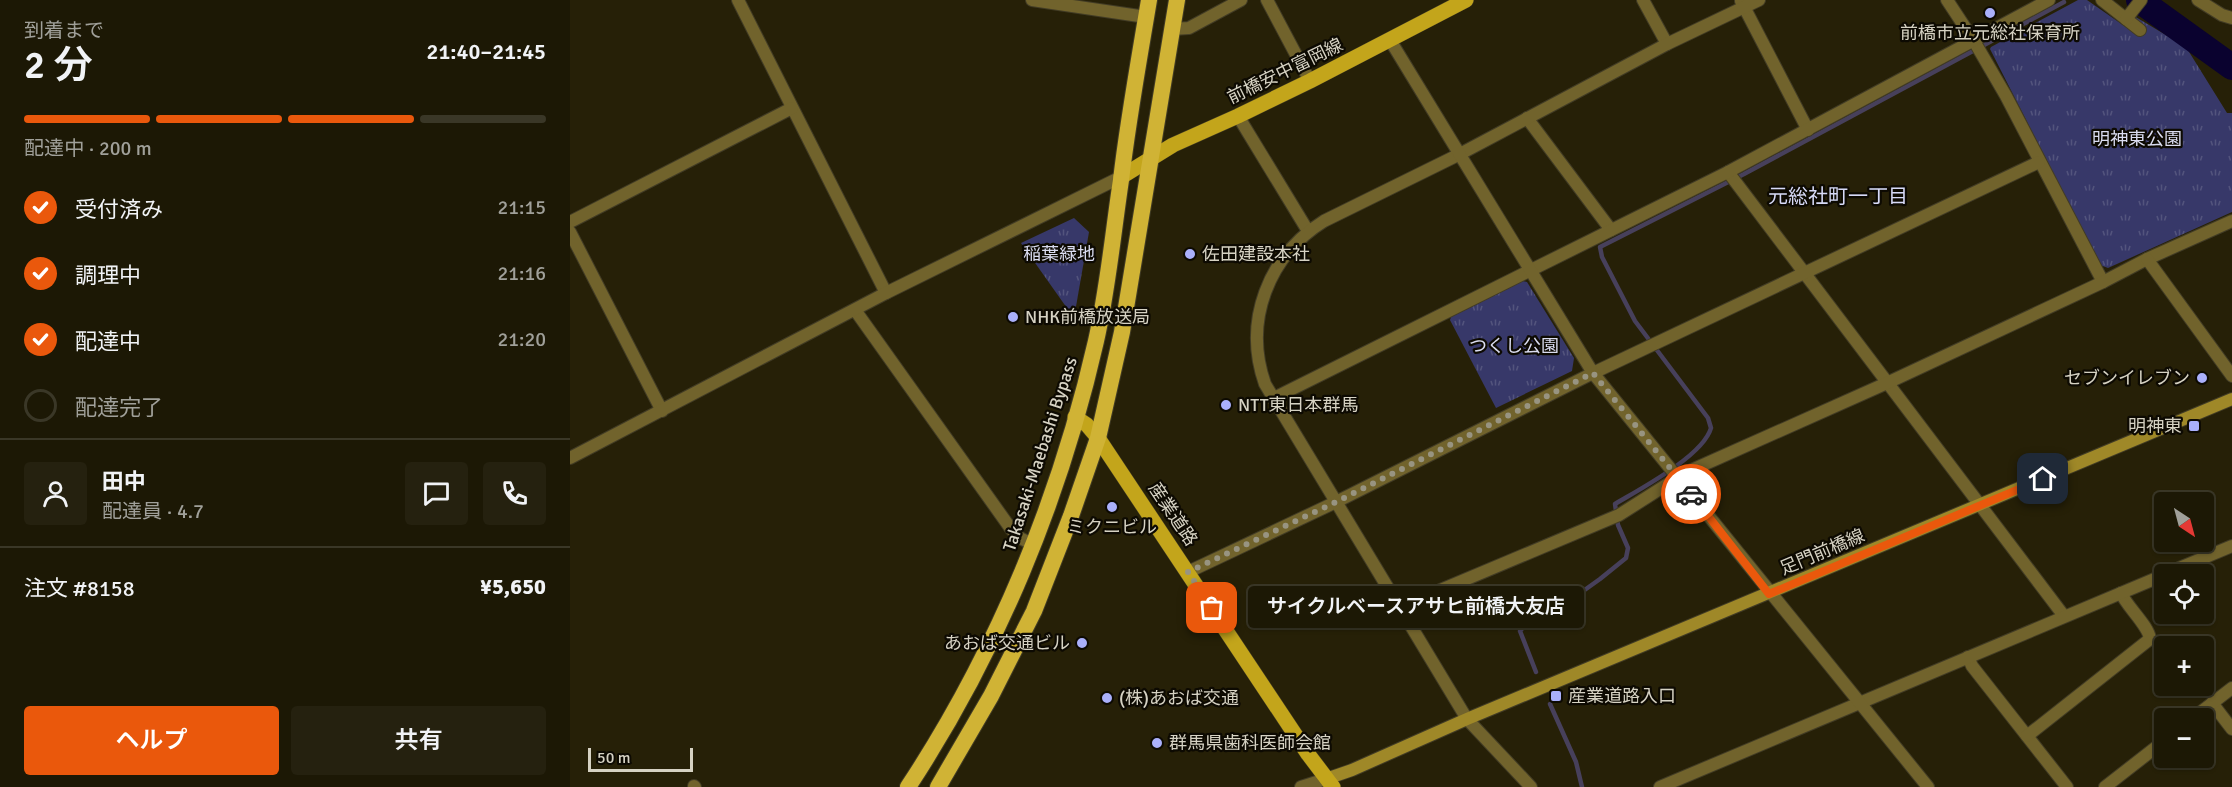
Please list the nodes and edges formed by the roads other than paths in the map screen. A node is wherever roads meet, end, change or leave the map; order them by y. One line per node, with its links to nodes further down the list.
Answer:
1 (738, 0): 25 (street)
2 (1032, 0): 17 (street)
3 (1149, 0): 17 (highway, Takasaki-Maebashi Bypass)
4 (1177, 0): 19 (highway)
5 (1241, 0): 19 (street)
6 (1267, 0): 24 (street)
7 (1466, 0): 21 (main road, 前橋安中富岡線)
8 (1643, 0): 23 (street)
9 (1759, 0): 15 (street)
10 (1947, 0): 22 (street)
11 (2049, 0): 22 (street)
12 (2102, 0): 16 (street)
13 (2141, 0): 16 (street)
14 (2198, 0): 18 (street)
15 (1742, 4): 23 (street); 28 (street)
16 (2128, 15): 20 (street)
17 (1146, 17): 33 (highway, Takasaki-Maebashi Bypass)
18 (2232, 18)
19 (1172, 29): 30 (highway)
20 (2140, 30)
21 (1390, 40): 24 (main road, 前橋安中富岡線); 29 (street)
22 (1974, 41): 28 (street); 31 (street)
23 (1667, 44): 27 (street)
24 (1310, 81): 26 (main road, 前橋安中富岡線)
25 (792, 108): 35 (street); 43 (street)
26 (1238, 116): 30 (main road, 前橋安中富岡線); 38 (street)
27 (1527, 118): 29 (street); 36 (street)
28 (1808, 130): 32 (street)
29 (1460, 154): 38 (street); 40 (street)
30 (1151, 158): 33 (main road, 前橋安中富岡線); 52 (highway)
31 (2039, 162): 41 (street); 42 (street)
32 (1728, 172): 36 (street); 41 (street)
33 (1121, 177): 43 (street); 51 (highway, Takasaki-Maebashi Bypass)
34 (2232, 221): 39 (street)
35 (570, 222)
36 (1611, 230): 40 (street)
37 (570, 231): 50 (street)
38 (1308, 231): 48 (street)
39 (2147, 259): 42 (street); 46 (street)
40 (1531, 270): 45 (street); 48 (street)
41 (1804, 273): 45 (street); 47 (street)
42 (2103, 282): 47 (street)
43 (886, 293): 44 (street)
44 (855, 310): 50 (street); 57 (street)
45 (1593, 373): 54 (street); 55 (street)
46 (2232, 376)
47 (1887, 383): 54 (street); 56 (street)
48 (1275, 398): 55 (street)
49 (2232, 399): 56 (main road, 足門前橋線)
50 (662, 411): 53 (street)
51 (1076, 417): 52 (main road, 産業道路); 57 (highway, Takasaki-Maebashi Bypass)
52 (1098, 438): 60 (main road, 産業道路); 77 (highway)
53 (570, 458)
54 (1678, 477): 63 (street); 64 (street)
55 (1336, 502): 60 (street); 64 (street)
56 (1980, 506): 63 (main road, 足門前橋線); 65 (street)
57 (1032, 544): 76 (highway, Takasaki-Maebashi Bypass)
58 (2232, 546): 59 (street)
59 (2189, 564)
60 (1188, 572): 75 (main road, 産業道路)
61 (2154, 579): 62 (street)
62 (2121, 593): 65 (street); 73 (street)
63 (1769, 594): 68 (street); 71 (main road, 足門前橋線)
64 (1400, 607): 71 (street)
65 (2064, 616): 66 (street)
66 (1968, 657): 68 (street); 73 (street)
67 (2232, 688): 69 (street)
68 (1860, 703): 80 (street); 81 (street)
69 (2212, 703): 70 (street); 72 (street)
70 (2206, 708)
71 (1467, 719): 75 (main road, 足門前橋線); 79 (street)
72 (2232, 729)
73 (2027, 736): 82 (street)
74 (2154, 749): 83 (street)
75 (1329, 783): 78 (street)
76 (908, 787)
77 (938, 787)
78 (1301, 787)
79 (1531, 787)
80 (1660, 787)
81 (1928, 787)
82 (2067, 787)
83 (2105, 787)

